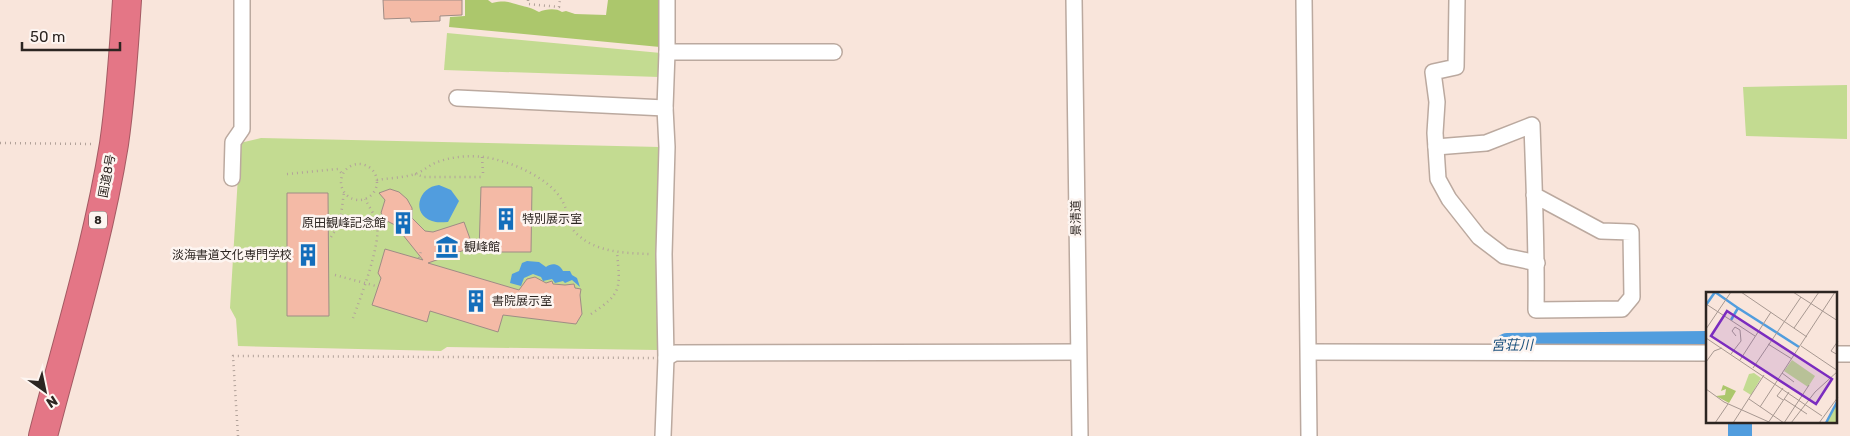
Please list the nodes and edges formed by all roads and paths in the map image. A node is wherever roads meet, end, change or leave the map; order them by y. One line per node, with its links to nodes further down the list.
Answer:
1 (127, 0): 14 (highway, 国道8号 / 8)
2 (242, 0): 22 (street)
3 (528, 0): 4 (path)
4 (560, 0)
5 (667, 0): 9 (street)
6 (1074, 0): 38 (street, 景清道)
7 (1304, 0): 39 (street)
8 (1457, 0): 15 (street)
9 (667, 52): 10 (street); 12 (street)
10 (834, 52)
11 (457, 98): 12 (street)
12 (665, 108): 30 (street)
13 (0, 143): 14 (path)
14 (114, 144): 42 (highway, 国道8号 / 8)
15 (1436, 147): 25 (street); 32 (street)
16 (482, 157): 17 (path); 19 (path); 29 (path)
17 (483, 173)
18 (287, 174): 20 (path)
19 (415, 174): 21 (path); 23 (path)
20 (343, 175): 23 (path); 24 (path)
21 (481, 177)
22 (232, 178)
23 (377, 180): 26 (path)
24 (344, 192): 26 (path); 27 (path)
25 (1534, 195): 32 (street); 32 (street)
26 (366, 199): 34 (path)
27 (331, 237)
28 (421, 251): 31 (path)
29 (617, 252): 30 (path); 36 (path)
30 (664, 254): 41 (street)
31 (419, 258)
32 (1537, 263)
33 (335, 275): 34 (path)
34 (366, 283): 35 (path); 37 (path)
35 (376, 286)
36 (591, 314)
37 (353, 318)
38 (1078, 352): 41 (street); 45 (street, 景清道)
39 (1309, 352): 40 (street); 46 (street)
40 (1706, 353)
41 (666, 358): 43 (path); 44 (street)
42 (43, 436)
43 (238, 436)
44 (663, 436)
45 (1080, 436)
46 (1309, 436)

